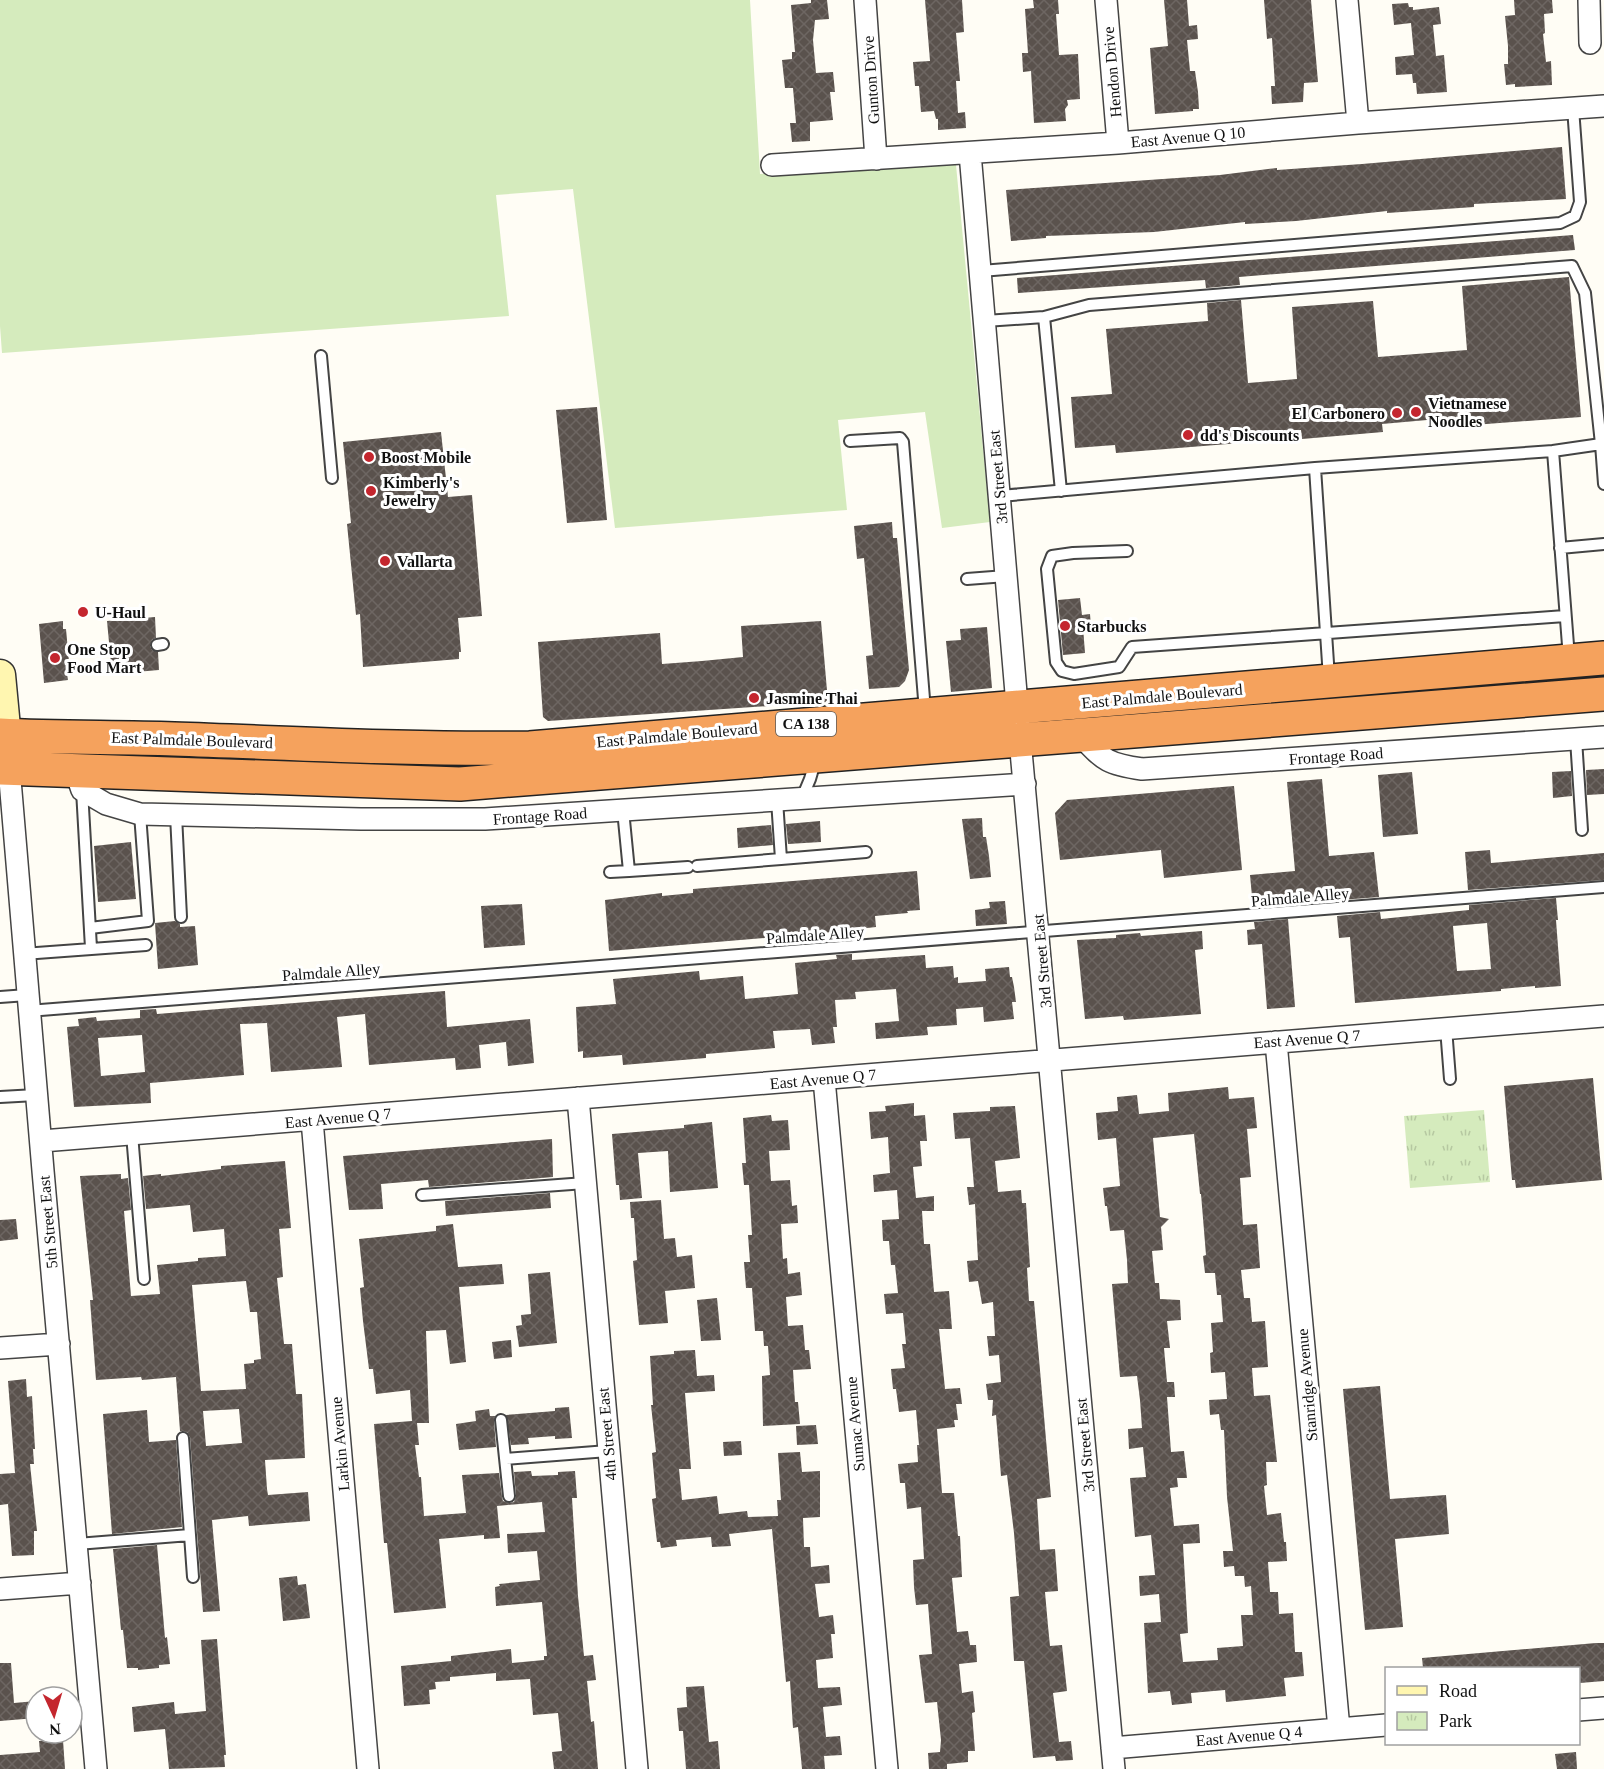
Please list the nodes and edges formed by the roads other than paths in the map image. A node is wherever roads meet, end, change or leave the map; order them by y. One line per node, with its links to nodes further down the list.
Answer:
1 (865, 0): 11 (street, Gunton Drive)
2 (1106, 0): 9 (street, Hendon Drive)
3 (1347, 0): 8 (street)
4 (1589, 0): 5 (street)
5 (1590, 43)
6 (1604, 106): 7 (street, East Avenue Q 10)
7 (1574, 108): 8 (street, East Avenue Q 10); 13 (lane)
8 (1358, 123): 9 (street, East Avenue Q 10)
9 (1118, 143): 10 (street, East Avenue Q 10)
10 (970, 153): 11 (street, East Avenue Q 10); 13 (street, 3rd Street East)
11 (876, 159): 12 (street, East Avenue Q 10)
12 (772, 165)
13 (981, 271): 15 (street, 3rd Street East)
14 (1044, 317): 15 (lane); 18 (lane); 23 (lane)
15 (985, 321): 24 (street, 3rd Street East)
16 (321, 356): 21 (lane)
17 (850, 441): 38 (lane)
18 (1601, 444): 19 (lane); 22 (lane)
19 (1552, 451): 20 (lane); 26 (lane)
20 (1315, 468): 23 (lane); 31 (lane)
21 (332, 478)
22 (1604, 484)
23 (1061, 490): 24 (lane)
24 (1000, 496): 28 (street, 3rd Street East)
25 (1604, 544): 26 (lane)
26 (1560, 548): 30 (lane)
27 (1127, 550): 31 (lane)
28 (1006, 576): 29 (lane); 37 (street, 3rd Street East)
29 (967, 579)
30 (1565, 616): 31 (lane); 33 (lane)
31 (1326, 634): 35 (lane)
32 (1604, 658): 33 (highway, East Palmdale Boulevard / CA 138)
33 (1569, 662): 35 (highway, East Palmdale Boulevard / CA 138)
34 (0, 675): 39 (street, 5th Street East)
35 (1329, 682): 37 (highway, East Palmdale Boulevard / CA 138)
36 (1604, 694): 40 (highway, East Palmdale Boulevard / CA 138)
37 (1018, 708): 38 (highway, East Palmdale Boulevard / CA 138); 43 (street, 3rd Street East)
38 (925, 714): 39 (highway, East Palmdale Boulevard / CA 138)
39 (3, 735): 45 (street, 5th Street East)
40 (1080, 735): 42 (street, Frontage Road); 43 (highway, East Palmdale Boulevard / CA 138)
41 (1604, 737): 42 (street, Frontage Road)
42 (1576, 739): 53 (lane)
43 (1020, 740): 44 (highway, East Palmdale Boulevard / CA 138); 47 (street, 3rd Street East)
44 (816, 755): 46 (highway, East Palmdale Boulevard / CA 138); 48 (lane)
45 (5, 768): 46 (highway, East Palmdale Boulevard / CA 138); 64 (street, 5th Street East)
46 (78, 780): 51 (street, Frontage Road); 60 (lane)
47 (1024, 783): 48 (street, Frontage Road); 61 (street, 3rd Street East)
48 (802, 798): 49 (street, Frontage Road)
49 (777, 800): 50 (street, Frontage Road); 55 (lane)
50 (623, 810): 52 (street, Frontage Road); 56 (lane)
51 (140, 814): 52 (street, Frontage Road); 60 (lane)
52 (176, 815): 59 (lane)
53 (1582, 830)
54 (866, 852): 55 (lane)
55 (781, 859): 56 (lane)
56 (629, 871): 57 (lane)
57 (610, 872)
58 (1604, 888): 61 (lane, Palmdale Alley)
59 (181, 917)
60 (90, 928): 63 (lane)
61 (1039, 932): 66 (lane, Palmdale Alley); 70 (street, 3rd Street East)
62 (146, 945): 63 (lane)
63 (91, 948): 64 (lane)
64 (23, 954): 66 (street, 5th Street East)
65 (0, 998): 66 (lane, Palmdale Alley)
66 (28, 1003): 73 (street, 5th Street East)
67 (1604, 1016): 68 (street, East Avenue Q 7)
68 (1446, 1028): 69 (street, East Avenue Q 7); 72 (lane)
69 (1276, 1042): 70 (street, East Avenue Q 7); 97 (street, Stanridge Avenue)
70 (1050, 1060): 71 (street, East Avenue Q 7); 98 (street, 3rd Street East)
71 (824, 1079): 75 (street, East Avenue Q 7); 102 (street, Sumac Avenue)
72 (1450, 1079)
73 (36, 1095): 74 (lane); 78 (street, 5th Street East)
74 (0, 1098)
75 (578, 1098): 76 (street, East Avenue Q 7); 79 (street, 4th Street East)
76 (312, 1120): 77 (street, East Avenue Q 7); 100 (street, Larkin Avenue)
77 (132, 1134): 78 (street, East Avenue Q 7); 81 (lane)
78 (42, 1142): 82 (street, 5th Street East)
79 (585, 1184): 80 (lane); 86 (street, 4th Street East)
80 (422, 1196)
81 (144, 1279)
82 (59, 1344): 83 (street); 90 (street, 5th Street East)
83 (0, 1348)
84 (501, 1420): 87 (lane)
85 (183, 1438): 89 (lane)
86 (608, 1451): 87 (lane); 101 (street, 4th Street East)
87 (506, 1459): 88 (lane)
88 (509, 1496)
89 (190, 1535): 90 (lane); 91 (lane)
90 (77, 1544): 92 (street, 5th Street East)
91 (193, 1577)
92 (80, 1583): 93 (street); 99 (street, 5th Street East)
93 (0, 1589)
94 (1604, 1708): 95 (street)
95 (1580, 1710)
96 (1385, 1725): 97 (street, East Avenue Q 4)
97 (1339, 1729): 98 (street, East Avenue Q 4)
98 (1113, 1759)
99 (96, 1769)
100 (368, 1769)
101 (637, 1769)
102 (887, 1769)

